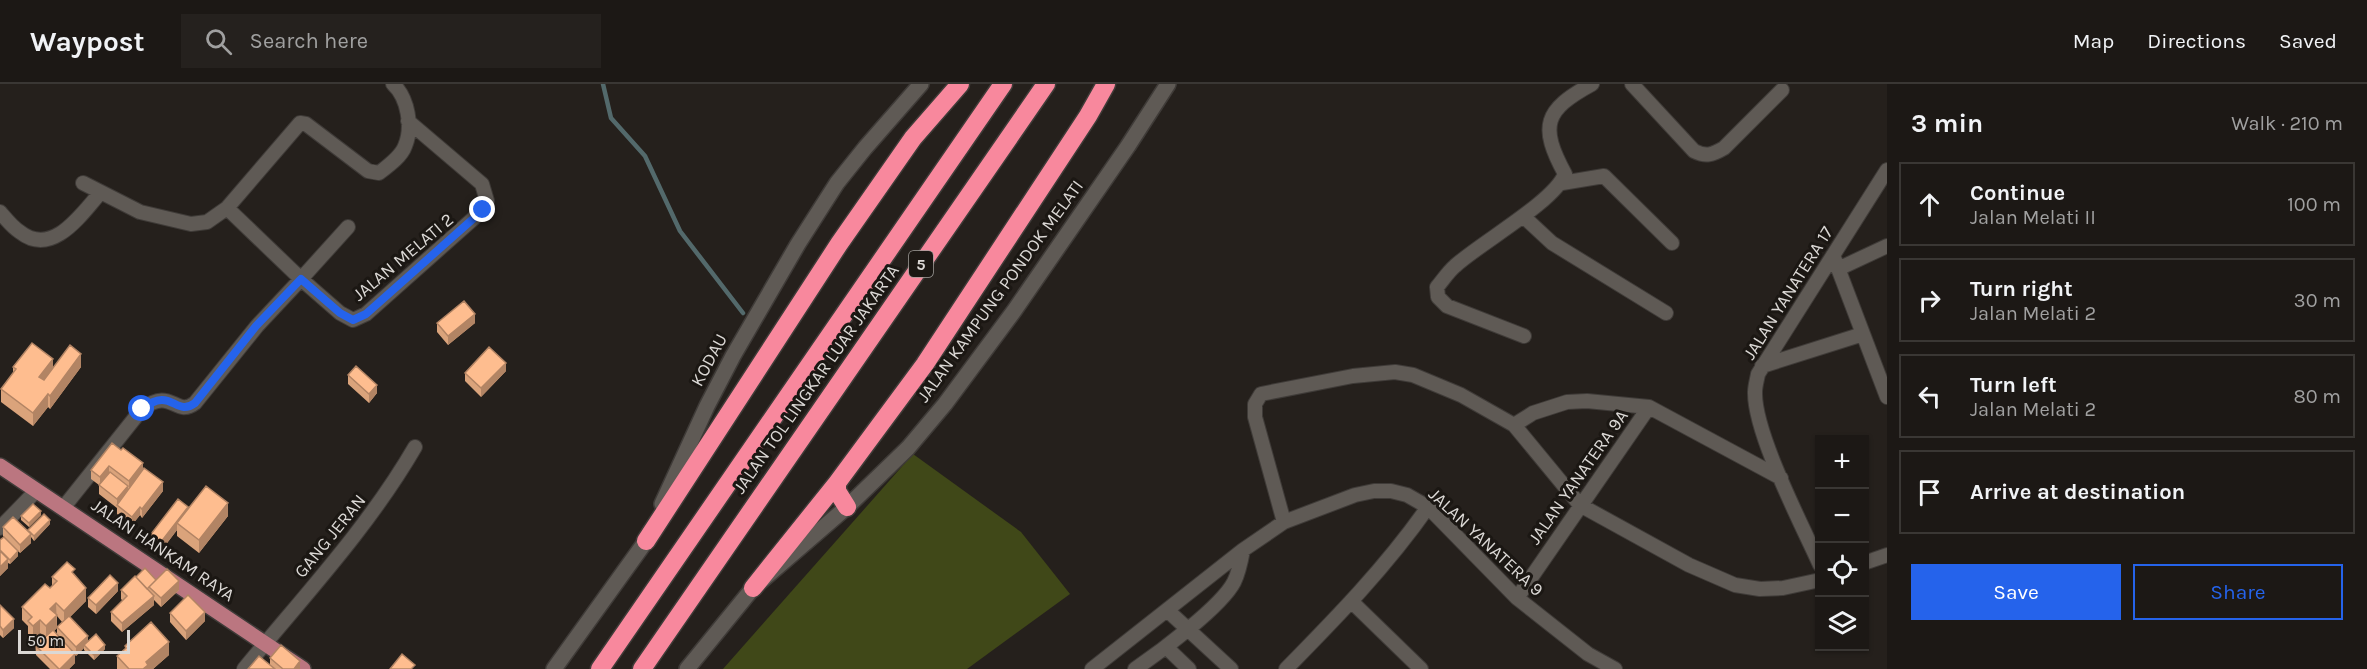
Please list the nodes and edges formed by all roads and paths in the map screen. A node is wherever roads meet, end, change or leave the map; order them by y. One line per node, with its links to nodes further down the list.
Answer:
1 (921, 84): 44 (street, KODAU)
2 (960, 84): 44 (highway)
3 (1003, 84): 63 (highway, JALAN TOL LINGKAR LUAR JAKARTA / 5)
4 (1046, 84): 64 (highway, JALAN TOL LINGKAR LUAR JAKARTA / 5)
5 (1106, 84): 36 (highway)
6 (1168, 84): 39 (street, JALAN KAMPUNG PONDOK MELATI)
7 (1592, 84): 10 (street)
8 (1632, 84): 11 (street)
9 (402, 87): 12 (street)
10 (1577, 88): 15 (street)
11 (1782, 90)
12 (408, 121): 17 (street); 25 (street, JALAN MELATI 2)
13 (1887, 170): 23 (street, JALAN YANATERA 17)
14 (83, 183): 16 (street)
15 (1562, 183): 19 (street); 21 (street)
16 (101, 192): 17 (street); 18 (street)
17 (226, 208): 25 (street)
18 (0, 212)
19 (1523, 216): 26 (street); 28 (street)
20 (348, 227): 25 (street)
21 (1672, 243)
22 (1887, 246): 24 (street)
23 (1833, 255): 24 (street); 29 (street, JALAN YANATERA 17)
24 (1838, 268): 27 (street)
25 (301, 279): 41 (street)
26 (1666, 313)
27 (1863, 334): 29 (street); 30 (street)
28 (1524, 336)
29 (1762, 366): 35 (street, JALAN YANATERA 17)
30 (1887, 397)
31 (1649, 407): 32 (street); 35 (street); 38 (street, JALAN YANATERA 9A)
32 (1514, 425): 38 (street); 42 (street)
33 (415, 447): 55 (street, GANG JERAN)
34 (0, 466): 37 (main road, JALAN HANKAM RAYA)
35 (1781, 478): 46 (street, JALAN YANATERA 17)
36 (837, 483): 39 (highway); 50 (highway)
37 (36, 490): 41 (main road, JALAN HANKAM RAYA); 43 (street)
38 (1581, 505): 49 (street); 51 (street, JALAN YANATERA 9A)
39 (847, 507): 50 (street, JALAN KAMPUNG PONDOK MELATI)
40 (1428, 507): 42 (street, JALAN YANATERA 9); 51 (street, JALAN YANATERA 9); 52 (street)
41 (63, 508): 55 (main road, JALAN HANKAM RAYA)
42 (1284, 522): 45 (street, JALAN YANATERA 9)
43 (0, 528)
44 (646, 541): 57 (street, KODAU)
45 (1243, 550): 53 (street, JALAN YANATERA 9); 54 (street)
46 (1815, 554)
47 (1887, 555): 48 (street)
48 (1869, 561)
49 (1815, 581)
50 (753, 588): 65 (street, JALAN KAMPUNG PONDOK MELATI)
51 (1518, 598): 72 (street, JALAN YANATERA 9)
52 (1352, 602): 70 (street); 71 (street)
53 (1167, 610): 54 (street); 66 (street, JALAN YANATERA 9)
54 (1188, 628): 56 (street); 69 (street)
55 (268, 644): 58 (street); 59 (street); 60 (main road, JALAN HANKAM RAYA)
56 (1166, 647): 67 (street); 68 (street)
57 (564, 654): 61 (street, KODAU); 62 (street)
58 (244, 669)
59 (251, 669)
60 (303, 669)
61 (554, 669)
62 (571, 669)
63 (600, 669)
64 (642, 669)
65 (687, 669)
66 (1092, 669)
67 (1135, 669)
68 (1189, 669)
69 (1232, 669)
70 (1286, 669)
71 (1421, 669)
72 (1615, 669)

